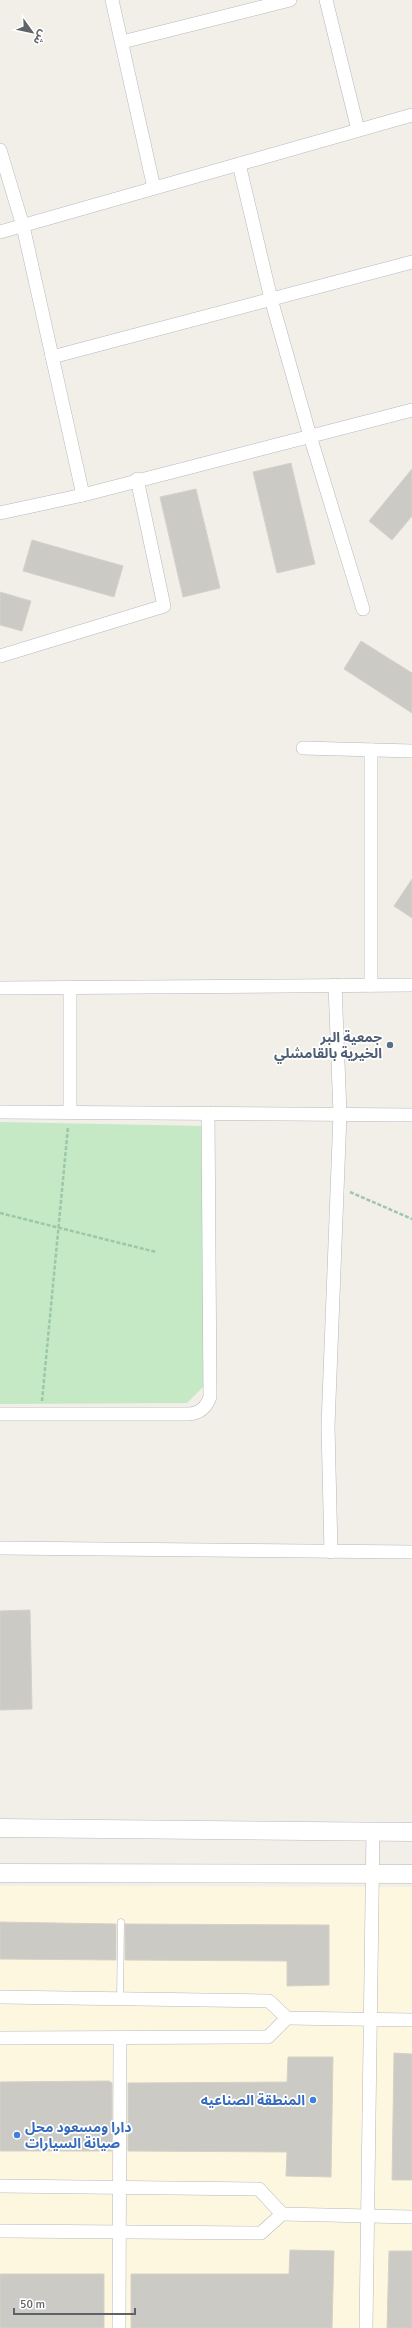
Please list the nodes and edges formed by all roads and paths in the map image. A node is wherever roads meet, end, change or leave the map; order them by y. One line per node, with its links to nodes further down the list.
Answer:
1 (112, 0): 4 (street)
2 (290, 0): 4 (street)
3 (326, 0): 6 (street)
4 (122, 42): 9 (street)
5 (412, 115): 6 (street)
6 (358, 130): 8 (street)
7 (0, 150): 10 (street)
8 (239, 164): 9 (street); 13 (street)
9 (154, 188): 10 (street)
10 (23, 226): 11 (street); 14 (street)
11 (0, 232)
12 (412, 262): 13 (street)
13 (271, 299): 14 (street); 16 (street)
14 (52, 357): 18 (street)
15 (412, 410): 16 (street)
16 (310, 436): 17 (street); 20 (street)
17 (137, 479): 18 (street); 21 (street)
18 (83, 495): 19 (street)
19 (0, 513)
20 (363, 609)
21 (0, 656)
22 (303, 748): 23 (street)
23 (371, 750): 24 (street); 26 (street)
24 (412, 750)
25 (335, 985): 26 (street); 29 (street); 33 (street)
26 (371, 985): 27 (street)
27 (412, 985)
28 (0, 988): 29 (street)
29 (70, 988): 31 (street)
30 (0, 1112): 31 (street)
31 (70, 1112): 32 (street); 38 (path)
32 (208, 1113): 33 (street); 40 (street)
33 (340, 1114): 34 (street); 35 (street)
34 (412, 1115)
35 (337, 1186): 37 (path); 43 (street)
36 (0, 1213): 38 (path)
37 (412, 1219)
38 (60, 1228): 39 (path); 40 (path)
39 (156, 1252)
40 (41, 1413): 41 (street)
41 (0, 1414)
42 (0, 1548): 43 (street)
43 (330, 1552): 44 (street)
44 (412, 1552)
45 (0, 1828): 46 (main road)
46 (373, 1831): 47 (main road); 49 (street)
47 (412, 1832)
48 (0, 1873): 49 (main road)
49 (373, 1873): 50 (main road); 55 (street)
50 (412, 1874)
51 (121, 1922): 53 (lane)
52 (0, 1997): 53 (street)
53 (120, 1999): 54 (street)
54 (287, 2018): 55 (street); 58 (street)
55 (370, 2019): 56 (street); 62 (street)
56 (412, 2020)
57 (0, 2038): 58 (street)
58 (120, 2038): 60 (street)
59 (0, 2186): 60 (street)
60 (120, 2187): 61 (street); 65 (street)
61 (282, 2214): 62 (street); 65 (street)
62 (368, 2216): 63 (street); 67 (street)
63 (412, 2217)
64 (0, 2231): 65 (street)
65 (119, 2232): 66 (street)
66 (119, 2328)
67 (366, 2328)

